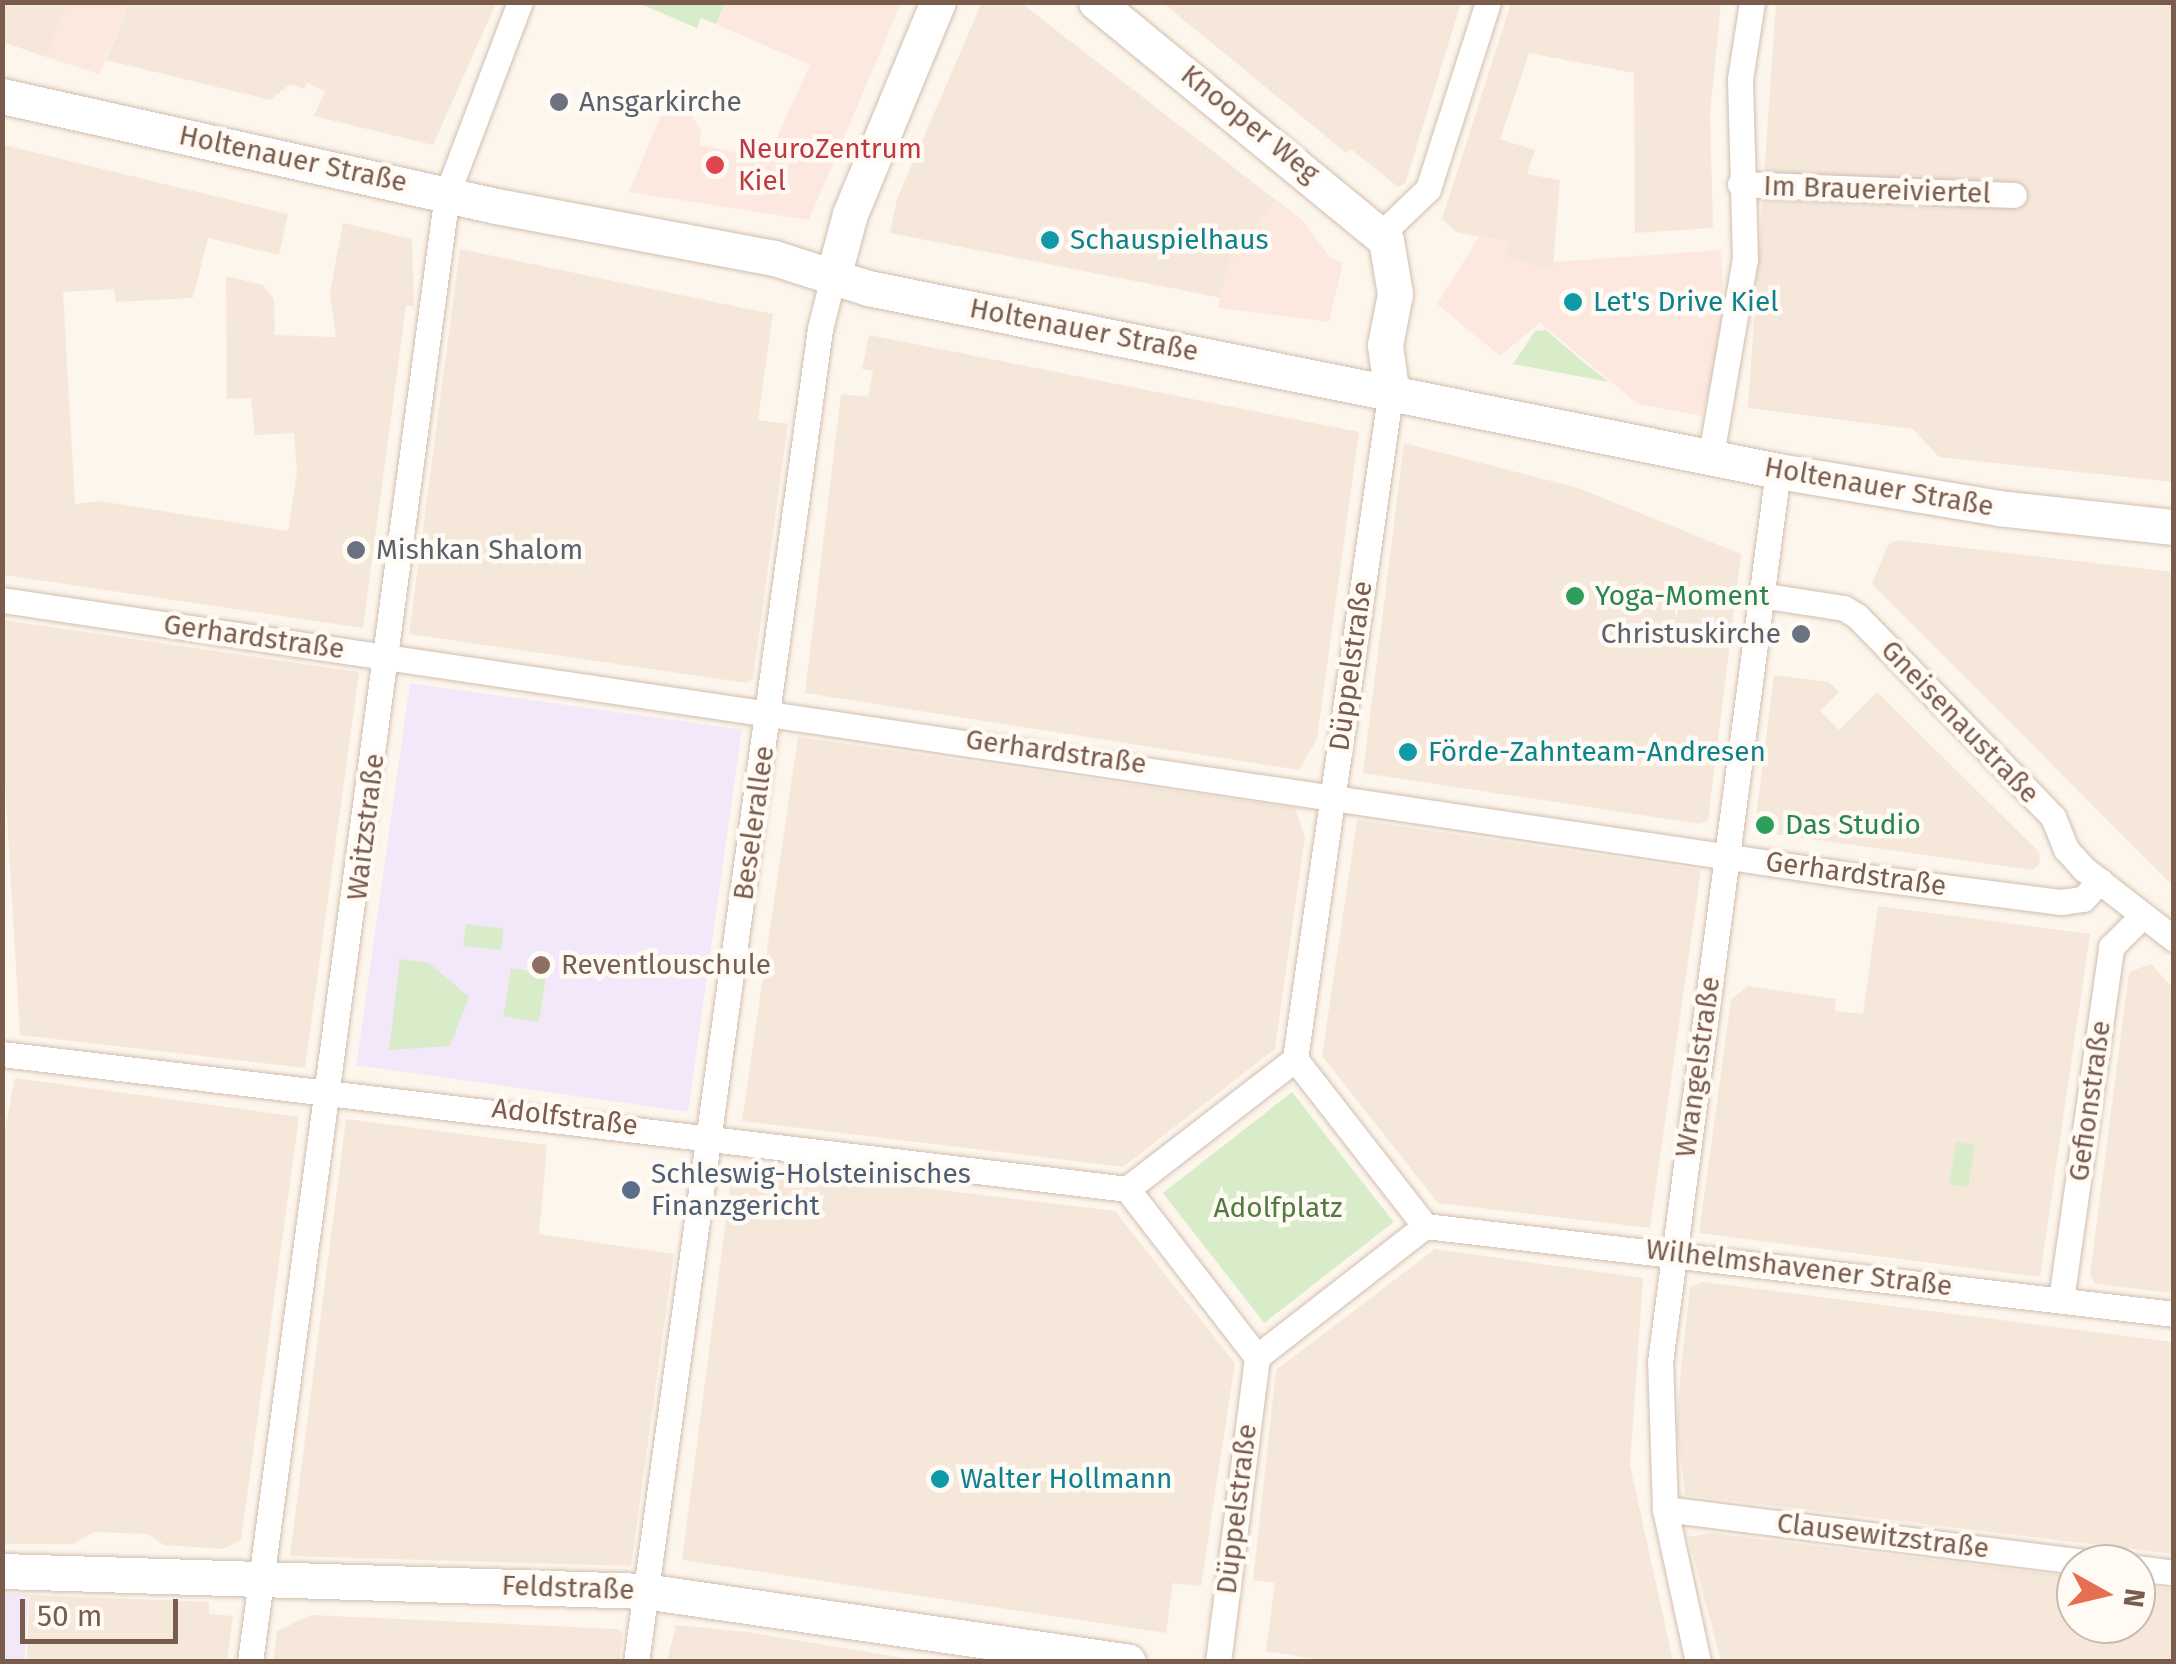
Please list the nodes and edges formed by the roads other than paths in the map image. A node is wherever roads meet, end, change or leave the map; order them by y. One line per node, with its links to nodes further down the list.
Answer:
1 (520, 2): 8 (street, Waitzstraße)
2 (938, 2): 11 (main road, Beselerallee)
3 (1096, 2): 10 (main road, Knooper Weg)
4 (1488, 2): 10 (street)
5 (1752, 2): 7 (street, Im Brauereiviertel)
6 (2, 96): 8 (main road, Holtenauer Straße)
7 (1740, 184): 9 (street, Im Brauereiviertel); 13 (street, Im Brauereiviertel)
8 (447, 194): 11 (main road, Holtenauer Straße); 18 (street, Waitzstraße)
9 (2014, 195)
10 (1389, 255): 12 (main road, Düppelstraße)
11 (833, 277): 12 (main road, Holtenauer Straße); 19 (street, Beselerallee)
12 (1380, 387): 13 (main road, Holtenauer Straße); 20 (street, Düppelstraße)
13 (1712, 455): 14 (main road, Holtenauer Straße)
14 (1778, 470): 15 (main road, Holtenauer Straße); 16 (street, Wrangelstraße)
15 (2174, 526)
16 (1760, 595): 21 (street, Wrangelstraße); 22 (street, Gneisenaustraße)
17 (2, 600): 18 (street, Gerhardstraße)
18 (387, 656): 19 (street, Gerhardstraße); 27 (street, Waitzstraße)
19 (771, 710): 20 (street, Gerhardstraße); 28 (street, Beselerallee)
20 (1333, 793): 21 (street, Gerhardstraße); 26 (street, Düppelstraße)
21 (1727, 852): 22 (street, Gerhardstraße); 31 (street, Wrangelstraße)
22 (2100, 881): 23 (street, Gneisenaustraße)
23 (2143, 914): 24 (street, Gneisenaustraße); 32 (street, Gefionstraße)
24 (2174, 939)
25 (2, 1054): 27 (street, Adolfstraße)
26 (1294, 1059): 29 (street); 30 (street)
27 (329, 1091): 28 (street, Adolfstraße); 38 (street, Waitzstraße)
28 (711, 1134): 29 (street, Adolfstraße); 39 (street, Beselerallee)
29 (1127, 1189): 34 (street)
30 (1424, 1226): 31 (street, Wilhelmshavener Straße); 34 (street)
31 (1673, 1254): 32 (street, Wilhelmshavener Straße); 35 (street, Wrangelstraße)
32 (2062, 1300): 33 (street, Wilhelmshavener Straße)
33 (2174, 1314)
34 (1257, 1357): 43 (street, Düppelstraße)
35 (1665, 1509): 36 (street, Clausewitzstraße); 44 (street, Wrangelstraße)
36 (2056, 1558)
37 (2, 1571): 38 (main road, Feldstraße)
38 (261, 1575): 39 (main road, Feldstraße); 40 (street, Waitzstraße)
39 (644, 1591): 41 (street, Beselerallee); 42 (main road, Feldstraße)
40 (250, 1662)
41 (636, 1662)
42 (1128, 1662)
43 (1218, 1662)
44 (1698, 1662)

